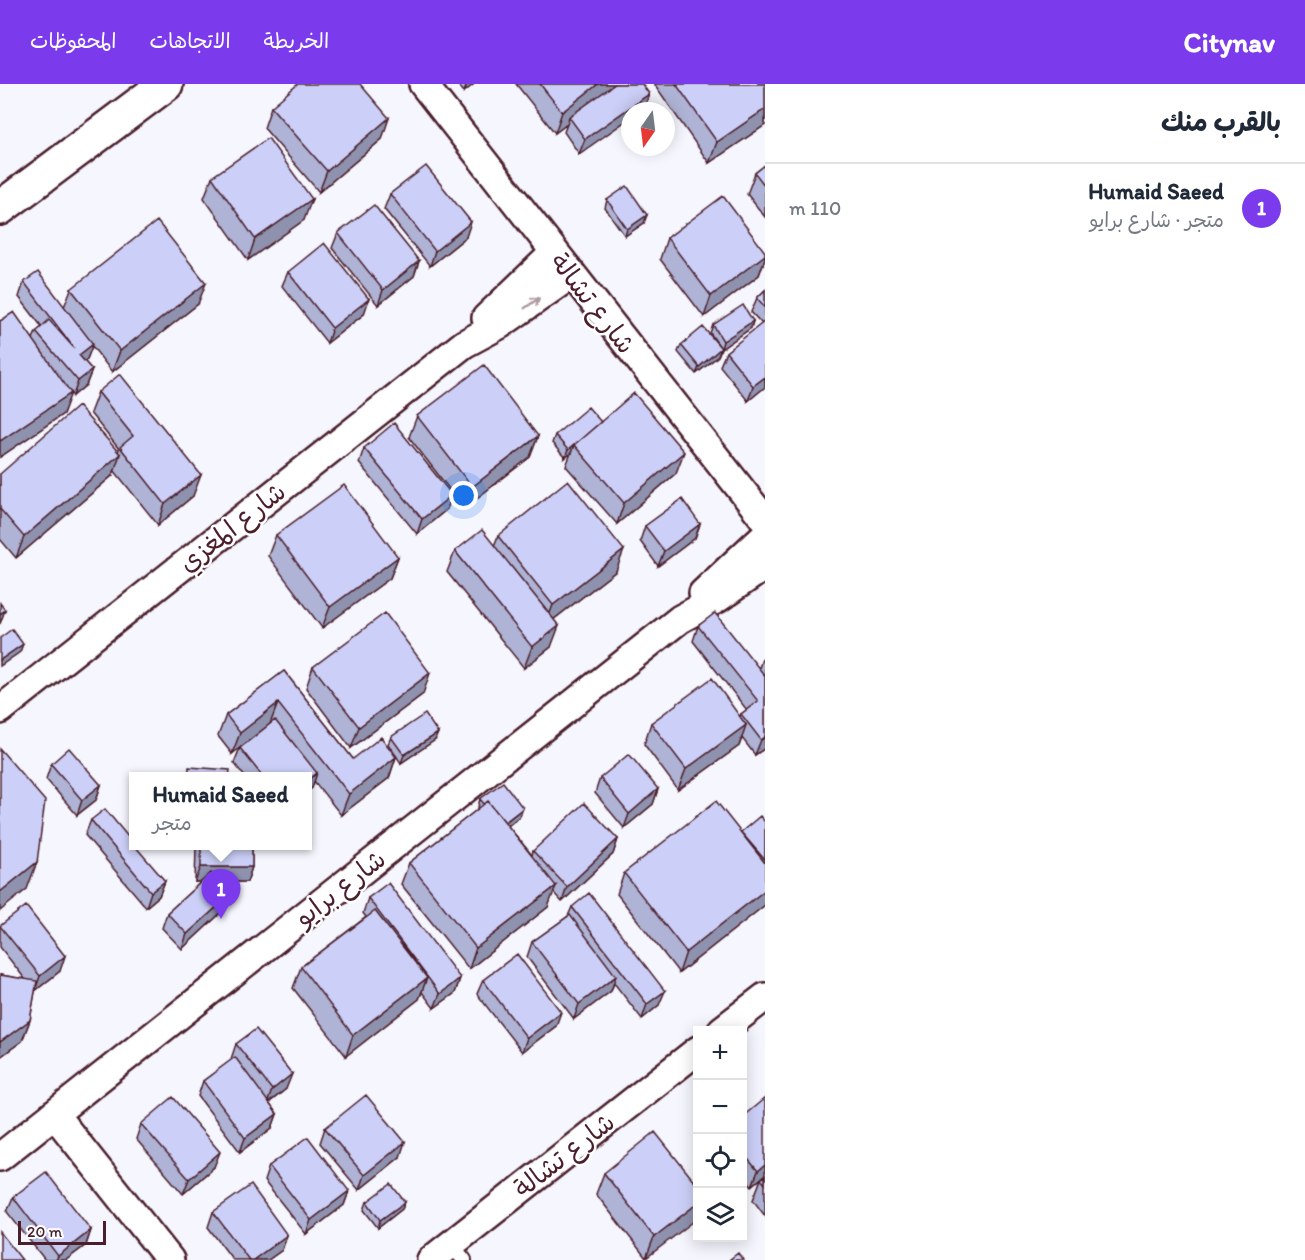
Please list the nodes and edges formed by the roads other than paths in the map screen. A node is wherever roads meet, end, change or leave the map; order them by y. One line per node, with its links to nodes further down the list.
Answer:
1 (166, 84): 3 (street)
2 (423, 84): 4 (street, شارع تشالة)
3 (0, 208)
4 (554, 254): 5 (street, شارع تشالة); 6 (street, شارع المغزي)
5 (571, 275): 6 (street, شارع المغزي, one-way to 5); 7 (street, شارع تشالة)
6 (464, 344): 11 (street, شارع المغزي)
7 (765, 520)
8 (765, 535): 10 (street, شارع برايو)
9 (765, 566): 10 (street, شارع برايو)
10 (680, 619): 15 (street, شارع برايو)
11 (0, 710)
12 (765, 997): 13 (street)
13 (727, 1026)
14 (693, 1054): 17 (street, شارع تشالة)
15 (54, 1114): 16 (street, شارع برايو); 18 (street)
16 (0, 1156)
17 (449, 1255)
18 (170, 1260)

